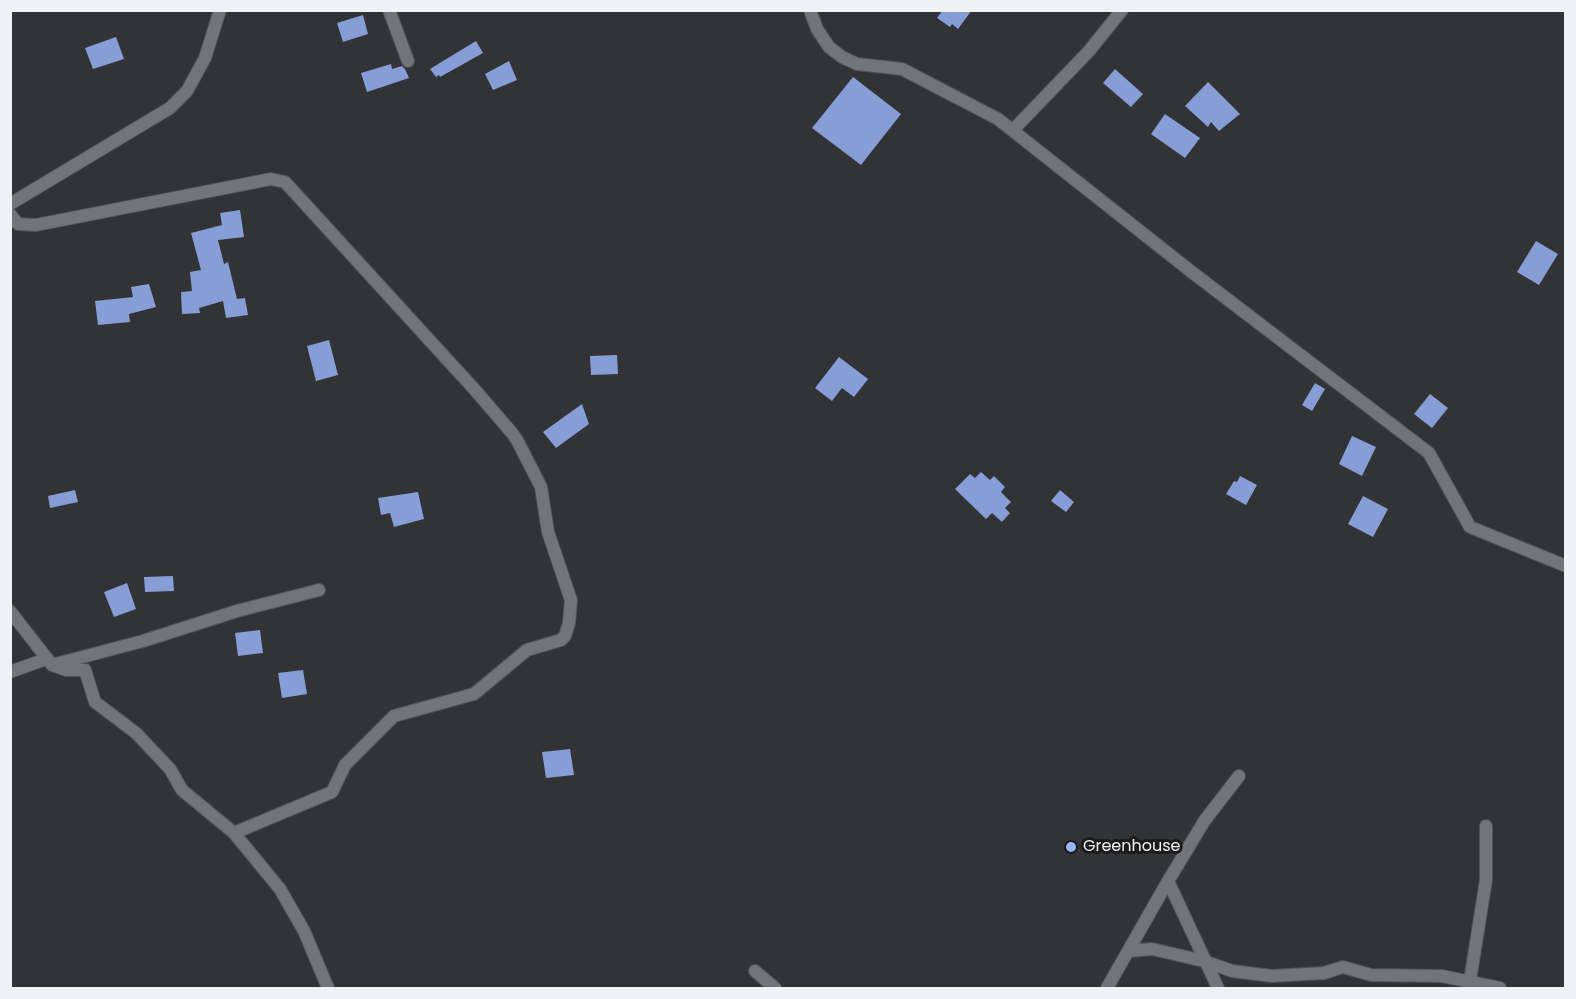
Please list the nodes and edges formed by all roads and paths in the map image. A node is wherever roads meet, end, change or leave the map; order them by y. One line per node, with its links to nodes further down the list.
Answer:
1 (220, 10): 7 (street)
2 (389, 10): 5 (street)
3 (810, 10): 6 (street)
4 (1122, 10): 6 (street)
5 (408, 61)
6 (1012, 130): 9 (street)
7 (10, 204)
8 (10, 214): 16 (street)
9 (1566, 567)
10 (319, 590): 12 (street)
11 (10, 611): 12 (street)
12 (49, 662): 13 (street); 16 (street)
13 (10, 672)
14 (1239, 776): 17 (street)
15 (1486, 826): 21 (street)
16 (234, 833): 22 (street)
17 (1168, 881): 18 (street); 19 (street)
18 (1130, 951): 19 (street); 24 (street)
19 (1204, 961): 21 (street); 25 (street)
20 (755, 971): 23 (street)
21 (1470, 985): 26 (street)
22 (328, 988)
23 (775, 988)
24 (1107, 988)
25 (1218, 988)
26 (1500, 988)

